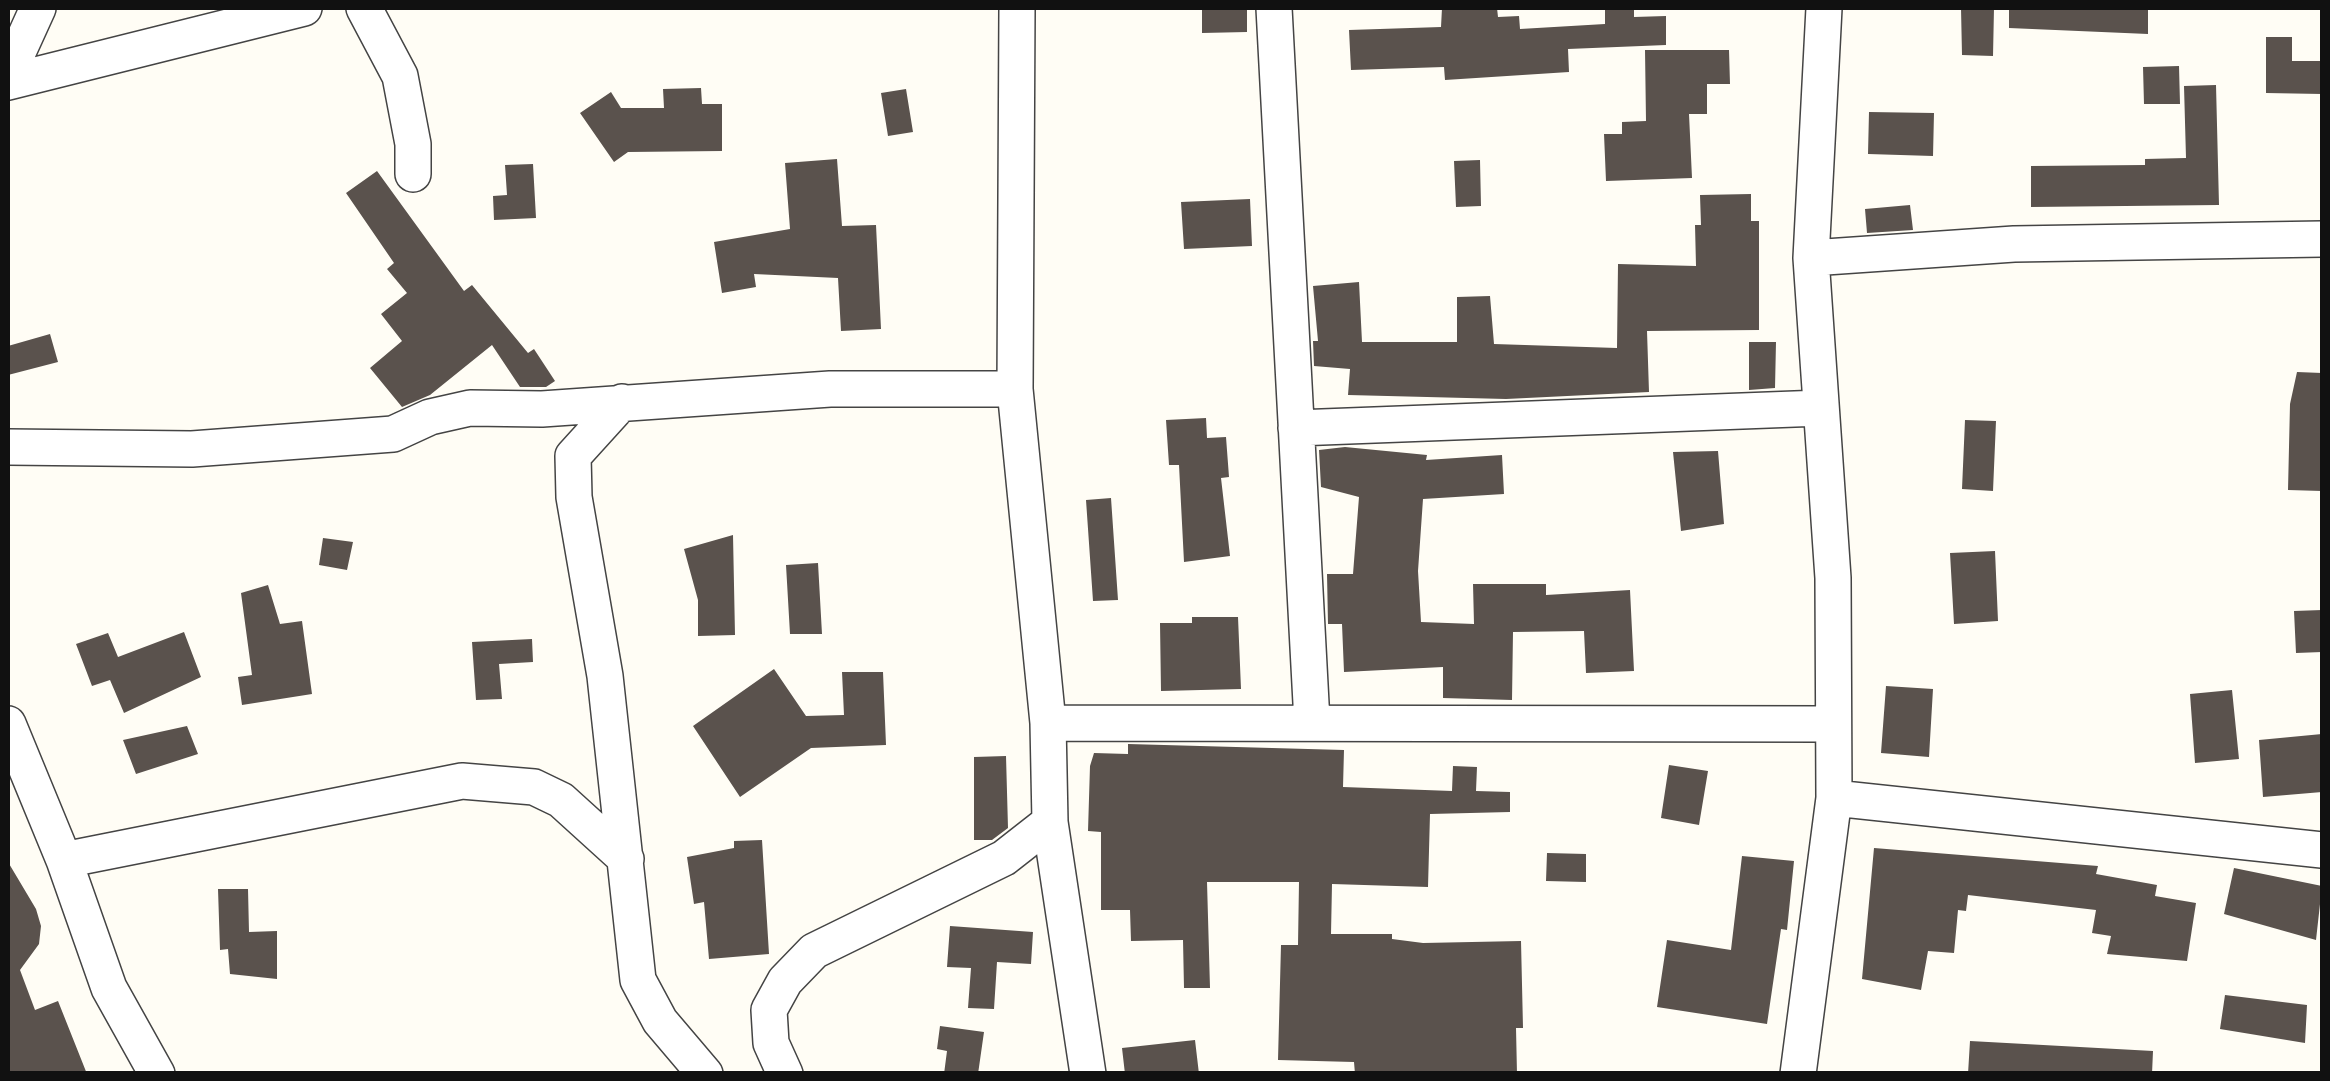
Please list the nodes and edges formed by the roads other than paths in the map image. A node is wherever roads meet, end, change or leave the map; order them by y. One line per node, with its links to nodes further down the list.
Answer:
1 (38, 8): 7 (street)
2 (304, 8): 8 (street)
3 (364, 8): 9 (street)
4 (1017, 8): 12 (street)
5 (1274, 8): 15 (street)
6 (1824, 8): 11 (street)
7 (8, 74)
8 (8, 82)
9 (413, 174)
10 (2322, 239): 11 (street)
11 (1811, 258): 14 (street)
12 (1015, 390): 13 (street); 17 (street)
13 (622, 402): 16 (street); 24 (street)
14 (1821, 408): 15 (street); 20 (street)
15 (1296, 428): 18 (street)
16 (8, 447)
17 (1048, 722): 18 (street); 22 (street)
18 (1312, 722): 20 (street)
19 (8, 724): 25 (street)
20 (1830, 724): 21 (street)
21 (1834, 798): 23 (street); 30 (street)
22 (1050, 822): 28 (street); 29 (street)
23 (2322, 850)
24 (626, 859): 25 (street); 27 (street)
25 (64, 860): 26 (street)
26 (158, 1074)
27 (705, 1074)
28 (786, 1074)
29 (1088, 1074)
30 (1798, 1074)

